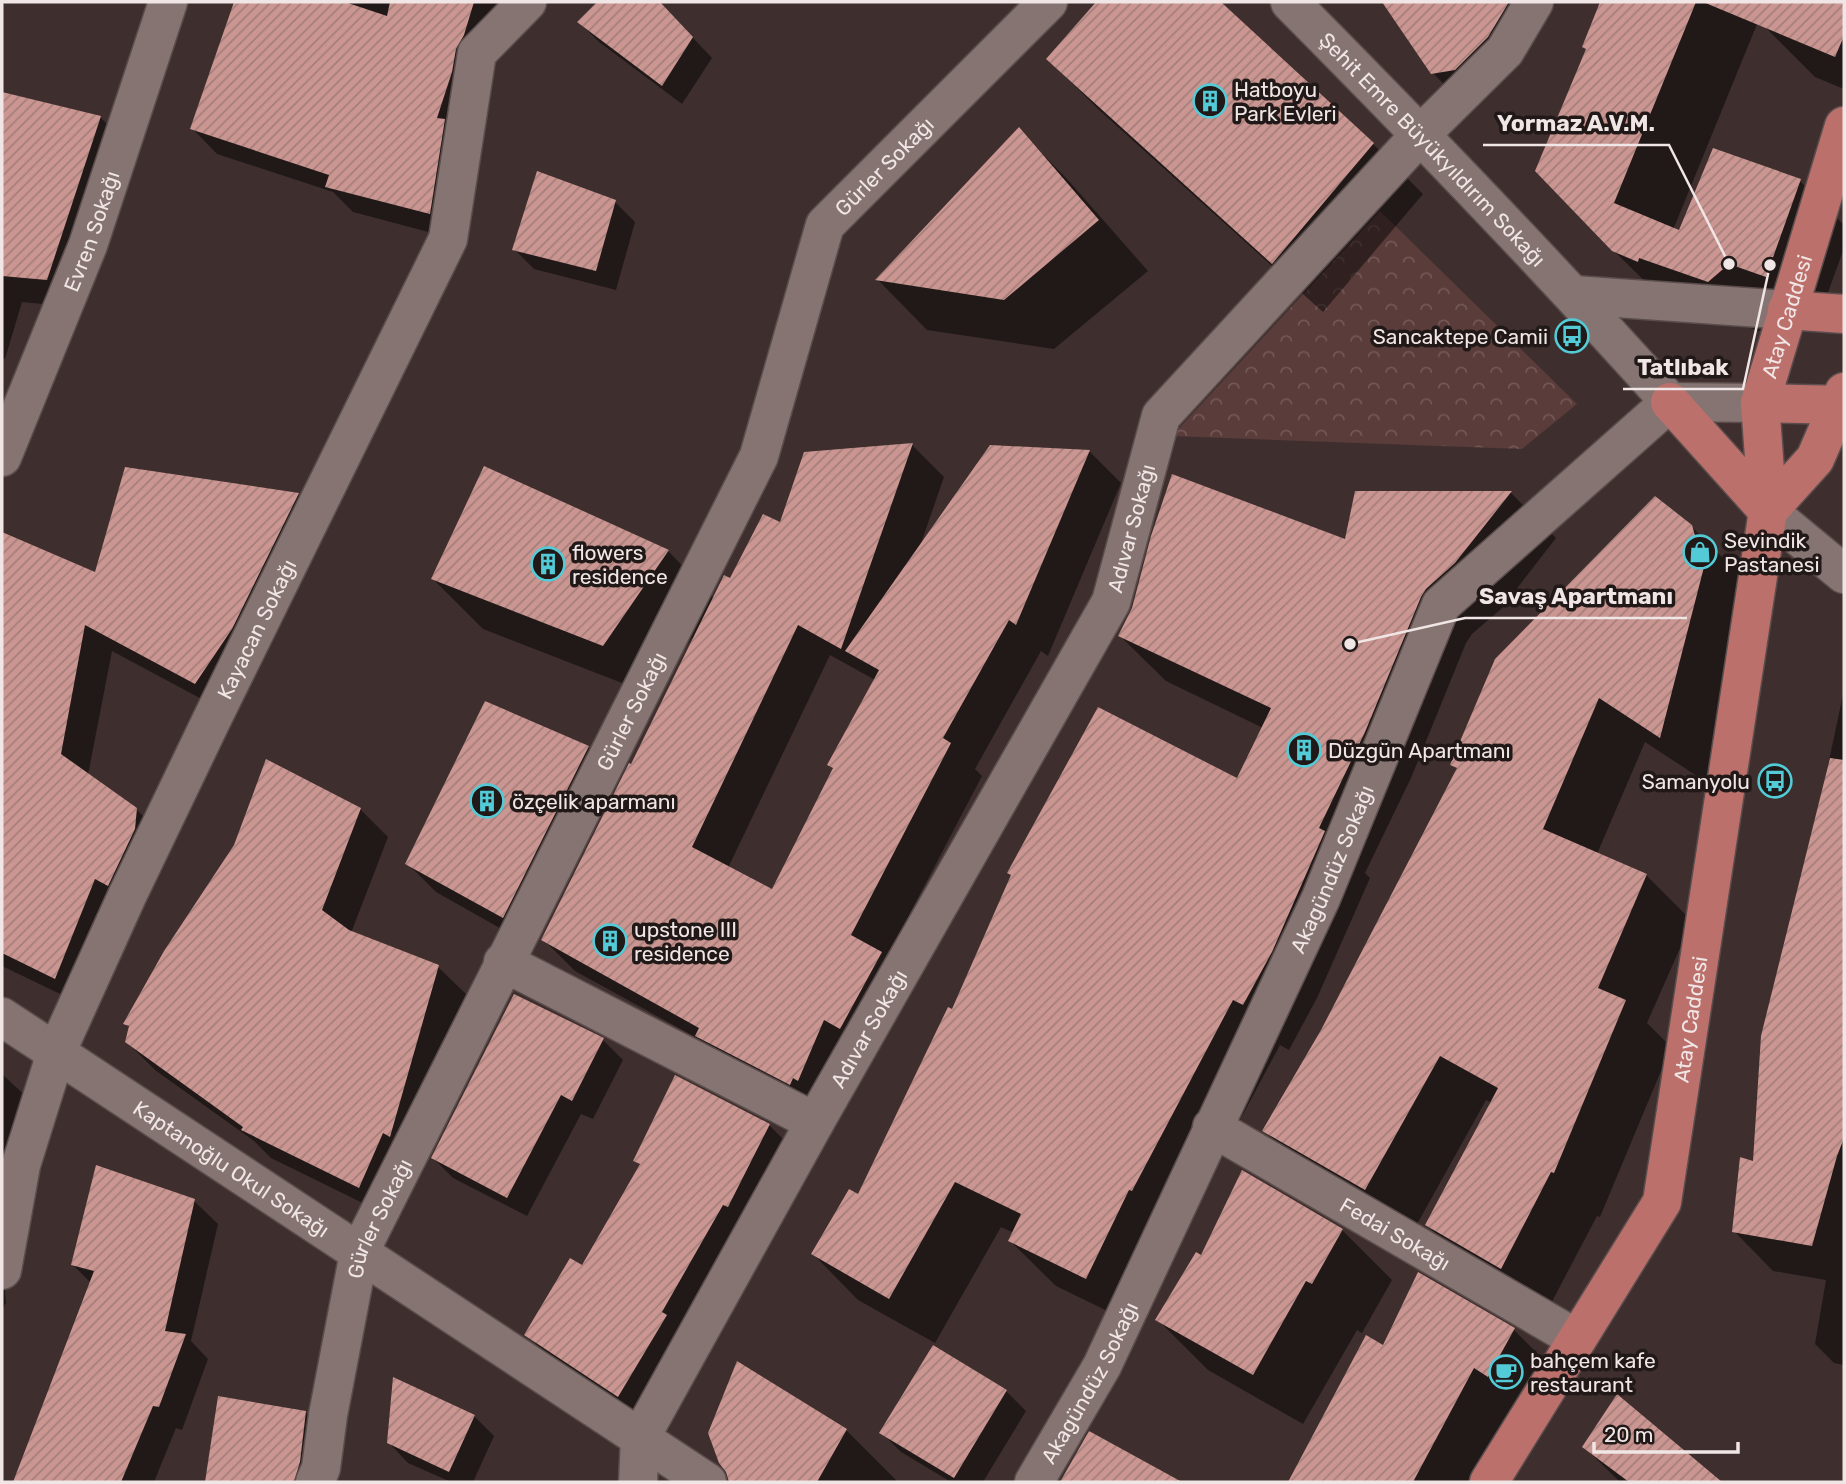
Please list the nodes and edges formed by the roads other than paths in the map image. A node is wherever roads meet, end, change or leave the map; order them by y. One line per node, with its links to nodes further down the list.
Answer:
1 (168, 2): 14 (street, Evren Sokağı)
2 (527, 2): 19 (street, Kayacan Sokağı)
3 (1048, 2): 17 (street, Gürler Sokağı)
4 (1290, 2): 7 (street, Şehit Emre Büyükyıldırım Sokağı)
5 (1534, 2): 7 (street, Adıvar Sokağı)
6 (1844, 126): 9 (main road, Atay Caddesi)
7 (1421, 134): 8 (street, Şehit Emre Büyükyıldırım Sokağı); 20 (street, Adıvar Sokağı)
8 (1574, 295): 9 (street); 12 (street, Şehit Emre Büyükyıldırım Sokağı)
9 (1787, 310): 10 (main road); 13 (main road, Atay Caddesi)
10 (1844, 314)
11 (1843, 401): 13 (main road); 15 (main road)
12 (1670, 402): 13 (street); 15 (main road); 21 (street, Akagündüz Sokağı)
13 (1760, 403): 15 (main road, Atay Caddesi)
14 (2, 457)
15 (1768, 510): 16 (street); 24 (main road, Atay Caddesi)
16 (1844, 574)
17 (503, 962): 20 (street); 22 (street, Gürler Sokağı)
18 (2, 1017): 19 (street, Kaptanoğlu Okul Sokağı)
19 (57, 1053): 22 (street, Kaptanoğlu Okul Sokağı); 23 (street, Kayacan Sokağı)
20 (816, 1122): 25 (street, Adıvar Sokağı)
21 (1212, 1127): 24 (street, Fedai Sokağı); 29 (street, Akagündüz Sokağı)
22 (359, 1253): 25 (street, Kaptanoğlu Okul Sokağı); 26 (street, Gürler Sokağı)
23 (2, 1270)
24 (1577, 1339): 30 (main road, Atay Caddesi)
25 (640, 1438): 27 (street, Adıvar Sokağı); 28 (street, Kaptanoğlu Okul Sokağı)
26 (315, 1482)
27 (638, 1482)
28 (707, 1482)
29 (1034, 1482)
30 (1489, 1482)

